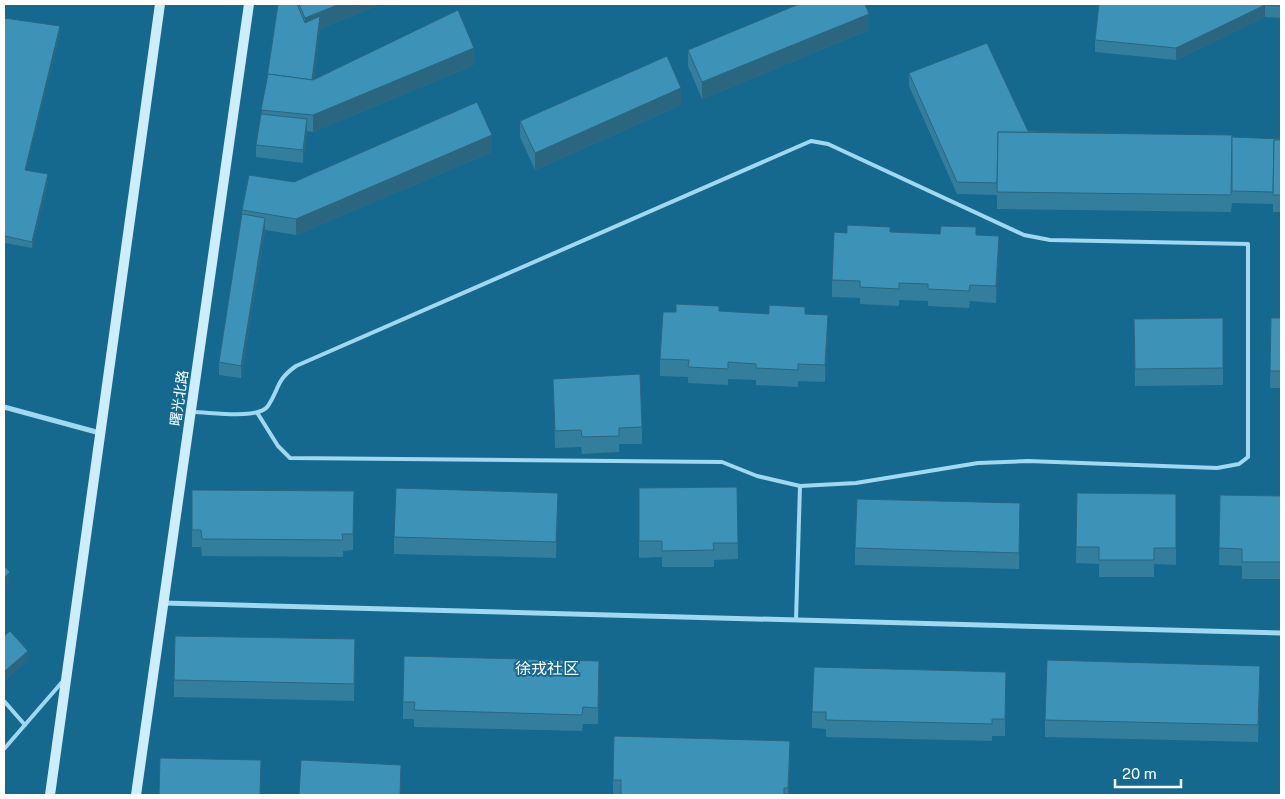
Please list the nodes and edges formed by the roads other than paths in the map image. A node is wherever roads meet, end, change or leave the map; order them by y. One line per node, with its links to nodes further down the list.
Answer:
1 (160, 4): 6 (main road)
2 (249, 4): 4 (main road, 曙光北路)
3 (4, 407): 6 (street)
4 (190, 412): 5 (lane); 8 (main road, 曙光北路)
5 (258, 414): 7 (lane); 7 (lane)
6 (101, 433): 11 (main road)
7 (800, 486): 9 (lane)
8 (163, 604): 9 (street); 16 (main road, 曙光北路)
9 (796, 620): 10 (street)
10 (1281, 633)
11 (67, 677): 13 (lane); 15 (main road)
12 (4, 701): 13 (lane)
13 (25, 725): 14 (lane)
14 (4, 749)
15 (50, 795)
16 (136, 795)

